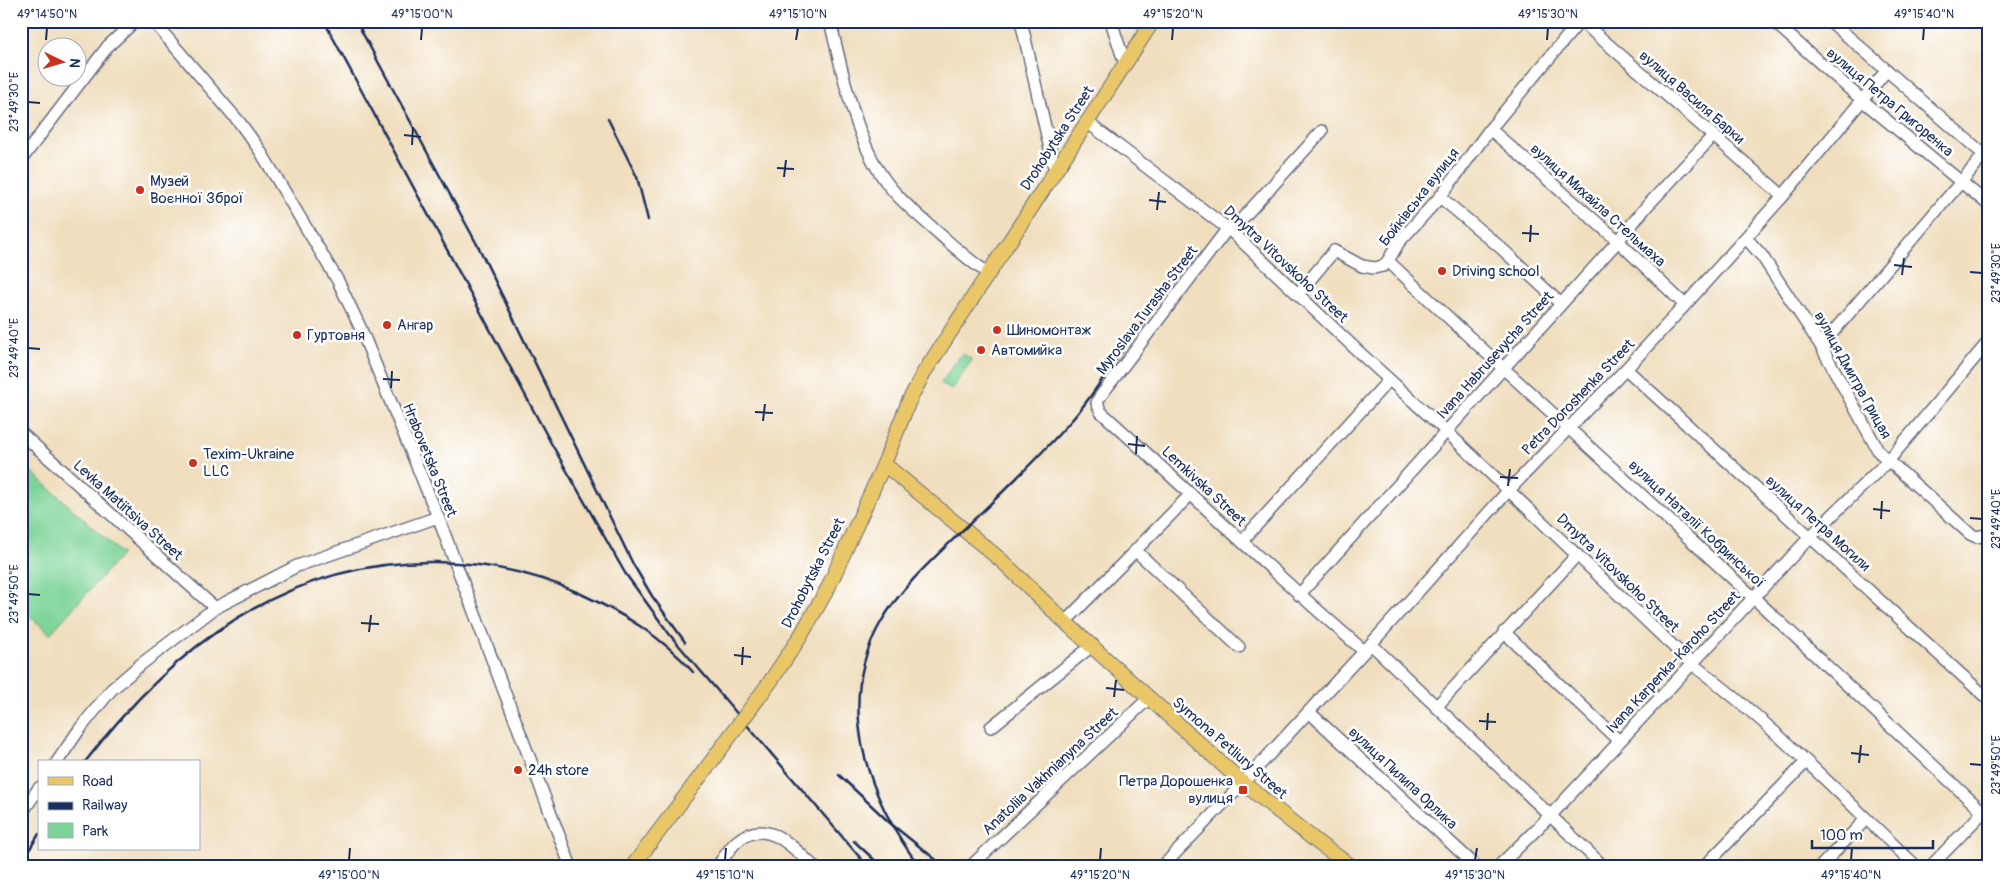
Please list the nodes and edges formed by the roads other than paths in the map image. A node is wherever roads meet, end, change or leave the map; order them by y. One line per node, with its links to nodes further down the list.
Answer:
1 (135, 21): 18 (street)
2 (153, 21): 45 (street, Hrabovetska Street)
3 (830, 21): 28 (street)
4 (1021, 21): 19 (street)
5 (1111, 21): 10 (street)
6 (1153, 21): 10 (main road, Drohobytska Street)
7 (1581, 21): 14 (street, Бойківська вулиця); 16 (street, вулиця Василя Барки)
8 (1773, 21): 12 (street, вулиця Петра Григоренка)
9 (1830, 21): 11 (street)
10 (1125, 64): 13 (main road, Drohobytska Street)
11 (1887, 70): 12 (street, Petra Doroshenka Street); 17 (street)
12 (1862, 100): 20 (street, вулиця Петра Григоренка); 21 (street, Petra Doroshenka Street)
13 (1087, 122): 19 (main road, Drohobytska Street); 24 (street, Dmytra Vitovskoho Street)
14 (1490, 129): 22 (street, Бойківська вулиця); 26 (street, вулиця Михайла Стельмаха)
15 (1322, 131): 24 (street, Myroslava Turasha Street)
16 (1714, 135): 21 (street, вулиця Василя Барки); 26 (street, Ivana Habrusevycha Street)
17 (1986, 157): 20 (street)
18 (21, 160)
19 (1055, 171): 28 (main road, Drohobytska Street)
20 (1961, 181): 23 (street, вулиця Петра Григоренка); 33 (street)
21 (1783, 196): 25 (street, Petra Doroshenka Street)
22 (1440, 197): 27 (street, Бойківська вулиця); 30 (street)
23 (1989, 205)
24 (1229, 229): 29 (street, Dmytra Vitovskoho Street); 37 (street, Myroslava Turasha Street)
25 (1746, 238): 31 (street, Petra Doroshenka Street); 33 (street, вулиця Дмитра Грицая)
26 (1618, 241): 30 (street, Ivana Habrusevycha Street); 31 (street, вулиця Михайла Стельмаха)
27 (1388, 261): 29 (street, Бойківська вулиця); 34 (street, вулиця Наталії Кобринської)
28 (988, 273): 42 (main road, Drohobytska Street)
29 (1298, 294): 36 (street, Dmytra Vitovskoho Street)
30 (1561, 304): 34 (street, Ivana Habrusevycha Street)
31 (1685, 305): 35 (street, Petra Doroshenka Street)
32 (1989, 341): 41 (street, Ivana Karpenka-Karoho Street)
33 (1821, 346): 41 (street, вулиця Дмитра Грицая)
34 (1503, 367): 38 (street, вулиця Наталії Кобринської); 39 (street, Ivana Habrusevycha Street)
35 (1626, 368): 38 (street, Petra Doroshenka Street); 47 (street, вулиця Петра Могили)
36 (1389, 380): 39 (street, Dmytra Vitovskoho Street); 48 (street, Lemkivska Street)
37 (1101, 412): 44 (street, Lemkivska Street)
38 (1569, 428): 43 (street, Petra Doroshenka Street); 52 (street, вулиця Наталії Кобринської)
39 (1447, 432): 43 (street, Dmytra Vitovskoho Street); 51 (street, Ivana Habrusevycha Street)
40 (21, 433): 53 (street, Levka Matiitsiva Street)
41 (1888, 461): 46 (street, вулиця Дмитра Грицая); 47 (street, Ivana Karpenka-Karoho Street)
42 (884, 464): 54 (main road, Symona Petliury Street); 76 (main road, Drohobytska Street, bridge)
43 (1509, 490): 50 (street, Dmytra Vitovskoho Street); 58 (street, Petra Doroshenka Street)
44 (1191, 494): 48 (street, Lemkivska Street); 49 (street)
45 (438, 517): 53 (street); 75 (street, Hrabovetska Street)
46 (1989, 534)
47 (1812, 536): 52 (street, Ivana Karpenka-Karoho Street); 61 (street, вулиця Петра Могили)
48 (1242, 541): 51 (street, Lemkivska Street)
49 (1136, 551): 54 (street); 57 (street)
50 (1577, 555): 55 (street); 59 (street, Dmytra Vitovskoho Street)
51 (1299, 595): 58 (street, Lemkivska Street)
52 (1754, 598): 59 (street, Ivana Karpenka-Karoho Street); 70 (street, вулиця Наталії Кобринської)
53 (215, 608): 66 (street)
54 (1065, 622): 56 (main road, Symona Petliury Street)
55 (1504, 632): 62 (street); 65 (street)
56 (1093, 645): 60 (main road, Symona Petliury Street); 64 (street)
57 (1239, 647)
58 (1367, 648): 62 (street, Lemkivska Street); 63 (street, Petra Doroshenka Street)
59 (1692, 664): 65 (street, Ivana Karpenka-Karoho Street); 67 (street, Dmytra Vitovskoho Street)
60 (1149, 698): 68 (main road, Symona Petliury Street); 74 (street, Anatoliia Vakhnianyna Street)
61 (1989, 700)
62 (1436, 707): 72 (street, Lemkivska Street)
63 (1308, 712): 68 (street, Petra Doroshenka Street); 81 (street, вулиця Пилипа Орлика)
64 (991, 728)
65 (1619, 741): 72 (street, Ivana Karpenka-Karoho Street)
66 (58, 760)
67 (1806, 762): 73 (street, Dmytra Vitovskoho Street); 84 (street)
68 (1243, 783): 79 (street, Petra Doroshenka Street); 80 (main road, Symona Petliury Street)
69 (38, 789): 71 (street)
70 (1986, 809): 87 (street)
71 (21, 814)
72 (1551, 815): 82 (street, Ivana Karpenka-Karoho Street); 83 (street, Lemkivska Street)
73 (1866, 820): 85 (street); 86 (street, Dmytra Vitovskoho Street)
74 (971, 866)
75 (571, 867)
76 (632, 867)
77 (717, 867): 78 (street)
78 (814, 867)
79 (1162, 867)
80 (1353, 867)
81 (1477, 867)
82 (1498, 867)
83 (1604, 867)
84 (1704, 867)
85 (1820, 867)
86 (1917, 867)
87 (1930, 867)

